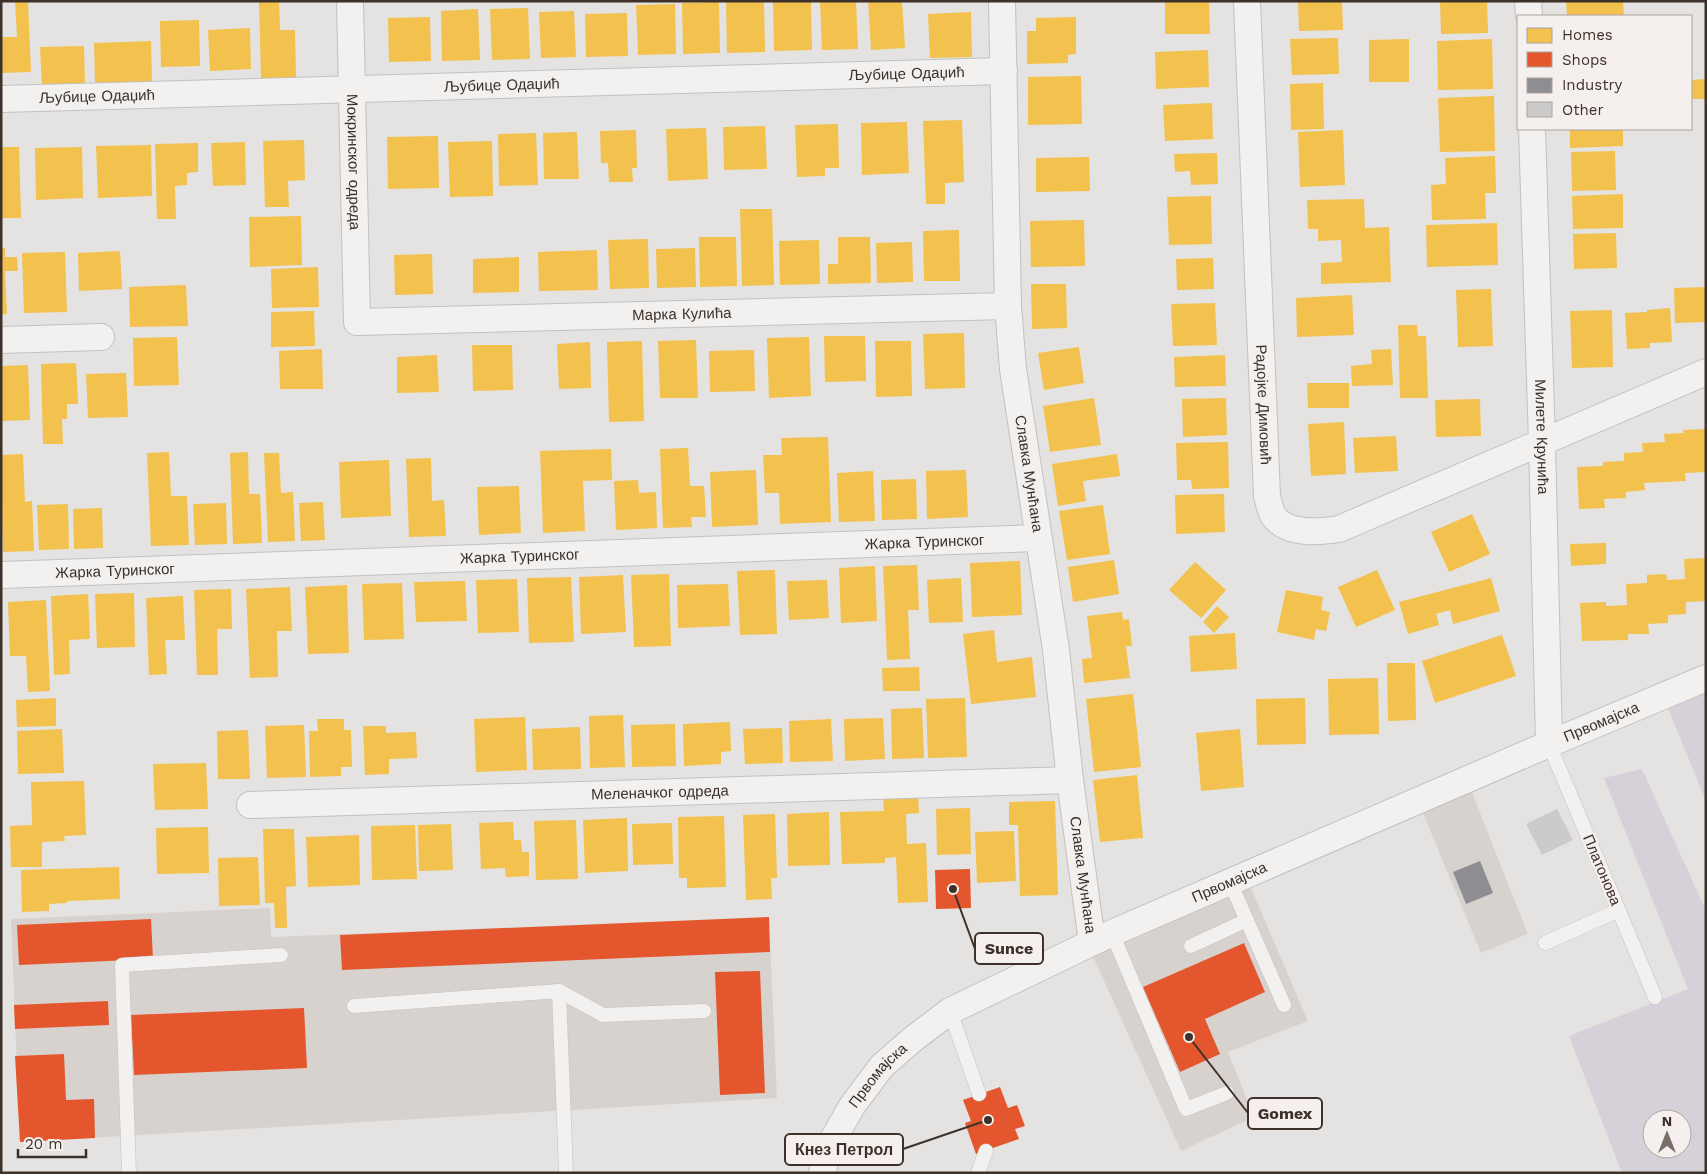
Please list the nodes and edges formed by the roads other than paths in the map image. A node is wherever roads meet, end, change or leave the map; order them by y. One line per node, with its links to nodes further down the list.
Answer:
1 (350, 1): 7 (street, Мокринског одреда)
2 (1002, 1): 6 (street, Славка Мунћана)
3 (1247, 1): 15 (street, Радојке Димовић)
4 (1528, 1): 5 (street)
5 (1529, 15)
6 (1004, 71): 7 (street, Љубице Одаџић); 10 (street, Славка Мунћана)
7 (352, 89): 8 (street, Љубице Одаџић); 11 (street, Мокринског одреда)
8 (1, 99)
9 (1532, 130): 15 (street, Милете Крунића)
10 (1008, 306): 11 (street, Марка Кулића); 16 (street, Славка Мунћана)
11 (357, 322)
12 (101, 337): 13 (street)
13 (1, 340)
14 (1706, 372): 15 (street, Радојке Димовић)
15 (1542, 442): 19 (street, Милете Крунића)
16 (1038, 538): 17 (street, Жарка Туринског); 20 (street, Славка Мунћана)
17 (1, 575)
18 (1706, 678): 19 (street, Првомајска)
19 (1548, 744): 22 (street, Првомајска); 23 (lane, Платонова)
20 (1070, 780): 21 (street, Меленачког одреда); 25 (street, Славка Мунћана)
21 (250, 805)
22 (1230, 882): 24 (lane); 25 (street, Првомајска)
23 (1619, 910): 26 (lane); 30 (lane, Платонова)
24 (1247, 920): 27 (lane); 31 (lane)
25 (1102, 938): 34 (street, Првомајска); 35 (lane)
26 (1545, 943)
27 (1190, 946)
28 (281, 955): 38 (lane)
29 (559, 991): 32 (lane); 33 (lane); 39 (lane)
30 (1655, 997)
31 (1284, 1005)
32 (354, 1006)
33 (704, 1011)
34 (950, 1011): 36 (lane); 40 (street, Првомајска)
35 (1227, 1093)
36 (979, 1094)
37 (986, 1151): 41 (lane)
38 (129, 1173)
39 (566, 1173)
40 (822, 1173)
41 (978, 1173)

